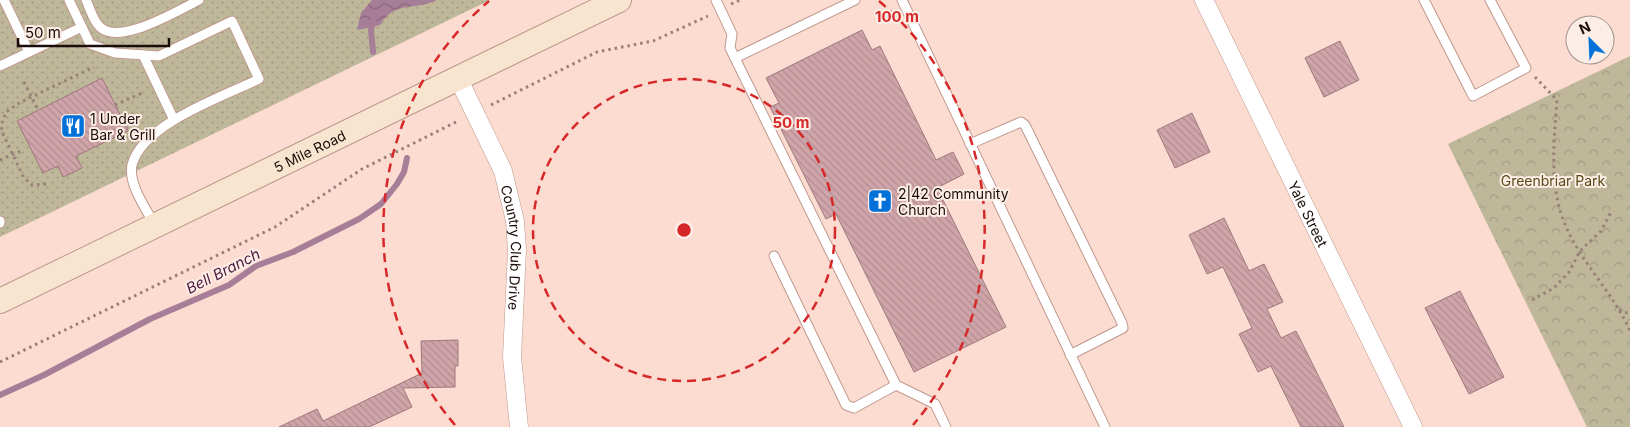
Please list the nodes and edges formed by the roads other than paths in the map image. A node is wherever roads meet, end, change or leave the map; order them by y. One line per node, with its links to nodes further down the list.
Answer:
1 (4, 0): 13 (lane)
2 (69, 0): 12 (lane)
3 (86, 0): 4 (lane)
4 (199, 0)
5 (619, 0): 17 (main road, 5 Mile Road)
6 (716, 0): 15 (lane)
7 (855, 0): 15 (lane)
8 (902, 0): 19 (lane)
9 (1204, 0): 28 (street, Yale Street)
10 (1424, 0): 11 (lane)
11 (1490, 0)
12 (82, 27): 13 (lane); 14 (lane)
13 (29, 52): 16 (lane)
14 (143, 55): 18 (lane); 18 (lane)
15 (736, 58): 24 (lane)
16 (0, 66)
17 (458, 78): 20 (main road, 5 Mile Road); 25 (street, Country Club Drive)
18 (174, 120): 20 (lane)
19 (970, 144): 23 (lane); 23 (lane)
20 (155, 225): 22 (main road, 5 Mile Road)
21 (774, 256): 24 (lane)
22 (0, 301)
23 (1070, 355): 27 (lane)
24 (896, 385): 26 (lane)
25 (519, 427)
26 (946, 427)
27 (1105, 427)
28 (1413, 427)

